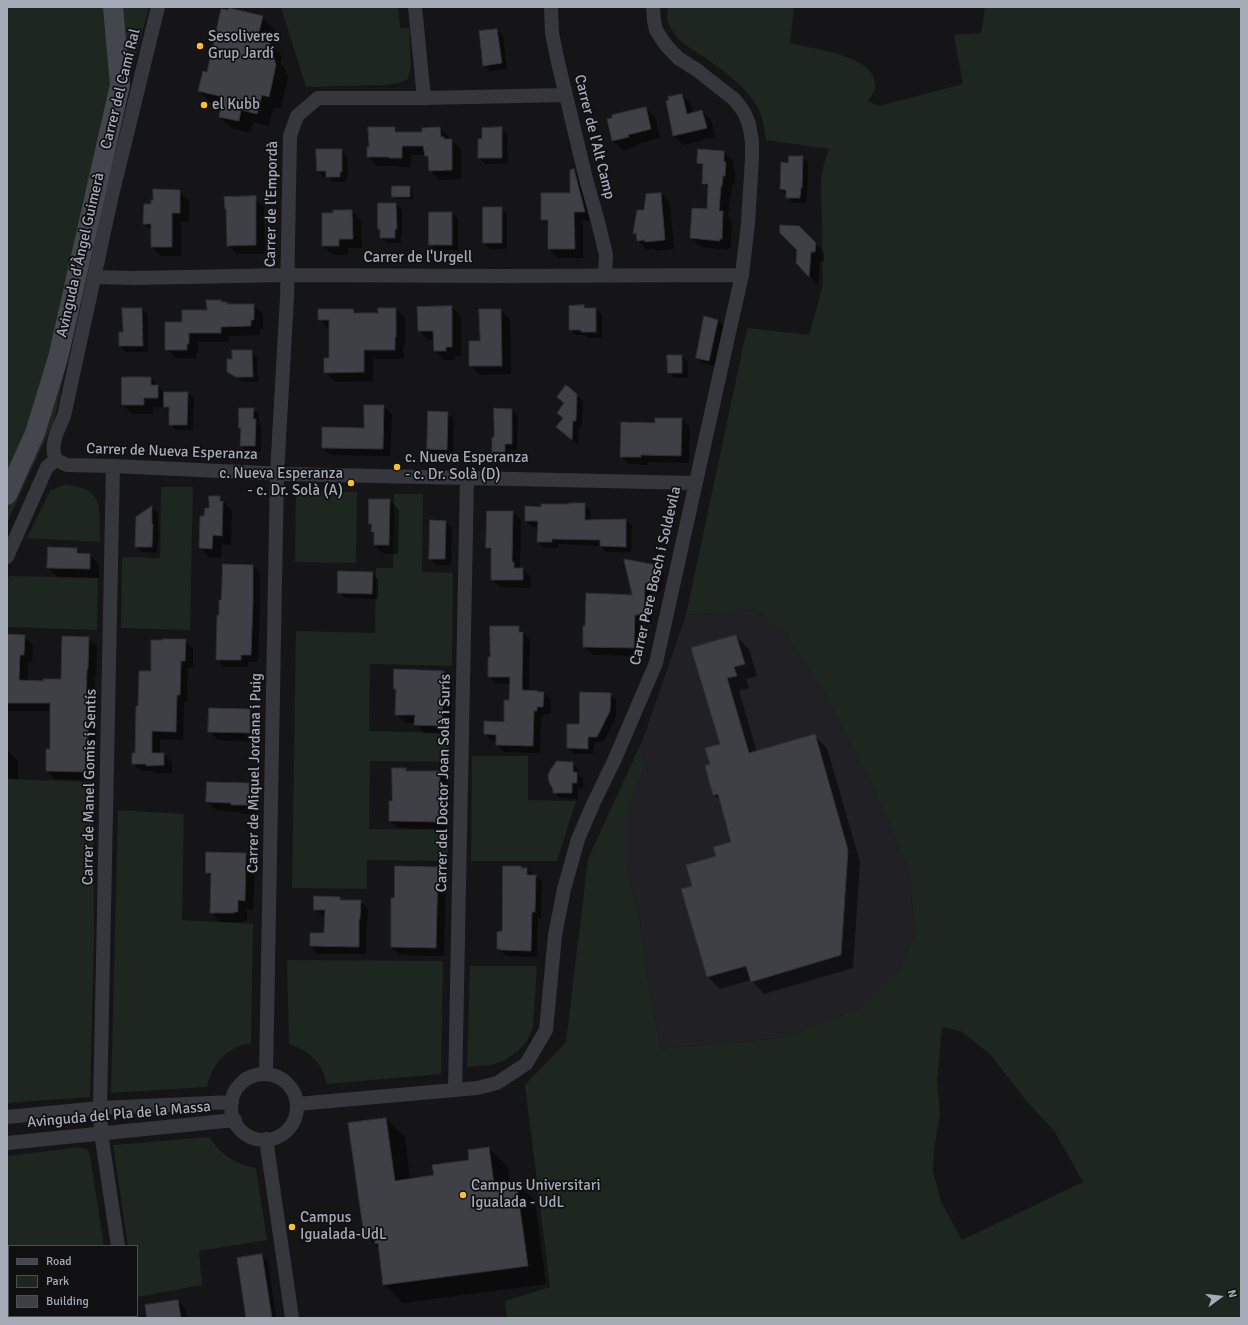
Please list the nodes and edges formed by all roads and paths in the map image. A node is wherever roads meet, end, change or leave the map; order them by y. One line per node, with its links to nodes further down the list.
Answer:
1 (113, 7): 17 (street, Avinguda d'Àngel Guimerà)
2 (158, 7): 11 (street, Carrer del Camí Ral)
3 (415, 7): 7 (street)
4 (551, 7): 6 (street, Carrer de l'Alt Camp)
5 (654, 7): 9 (street, Carrer Pere Bosch i Soldevila)
6 (565, 95): 7 (street, Carrer de l'Empordà); 10 (street, Carrer de l'Alt Camp)
7 (424, 98): 8 (street, Carrer de l'Empordà)
8 (287, 274): 10 (street, Carrer de l'Urgell); 11 (street, Carrer de l'Urgell); 14 (street, Carrer de l'Empordà)
9 (742, 275): 10 (street, Carrer de l'Urgell); 16 (street, Carrer Pere Bosch i Soldevila)
10 (605, 276)
11 (94, 277): 12 (street, Carrer del Camí Ral)
12 (56, 460): 13 (street, Carrer de Nueva Esperanza); 18 (street)
13 (113, 466): 14 (street, Carrer de Nueva Esperanza); 23 (street, Carrer de Manel Gomis i Sentís)
14 (277, 473): 15 (street, Carrer de Nueva Esperanza); 19 (street, Carrer de Miquel Jordana i Puig)
15 (467, 478): 16 (street, Carrer de Nueva Esperanza); 20 (street, Carrer del Doctor Joan Solà i Surís)
16 (695, 483): 20 (street, Carrer Pere Bosch i Soldevila)
17 (7, 495)
18 (7, 556)
19 (266, 1074): 21 (street); 22 (street)
20 (455, 1090): 22 (street)
21 (232, 1102): 23 (street, Avinguda del Pla de la Massa); 25 (street)
22 (297, 1104): 27 (street)
23 (100, 1108): 24 (street, Avinguda del Pla de la Massa); 26 (street, Carrer de Manel Gomis i Sentís)
24 (7, 1117)
25 (235, 1120): 26 (street, Avinguda del Pla de la Massa); 27 (street)
26 (101, 1133): 28 (street, Avinguda del Pla de la Massa); 29 (street, Carrer de Manel Gomis i Sentís)
27 (266, 1139): 30 (street)
28 (7, 1143)
29 (118, 1245)
30 (292, 1318)

